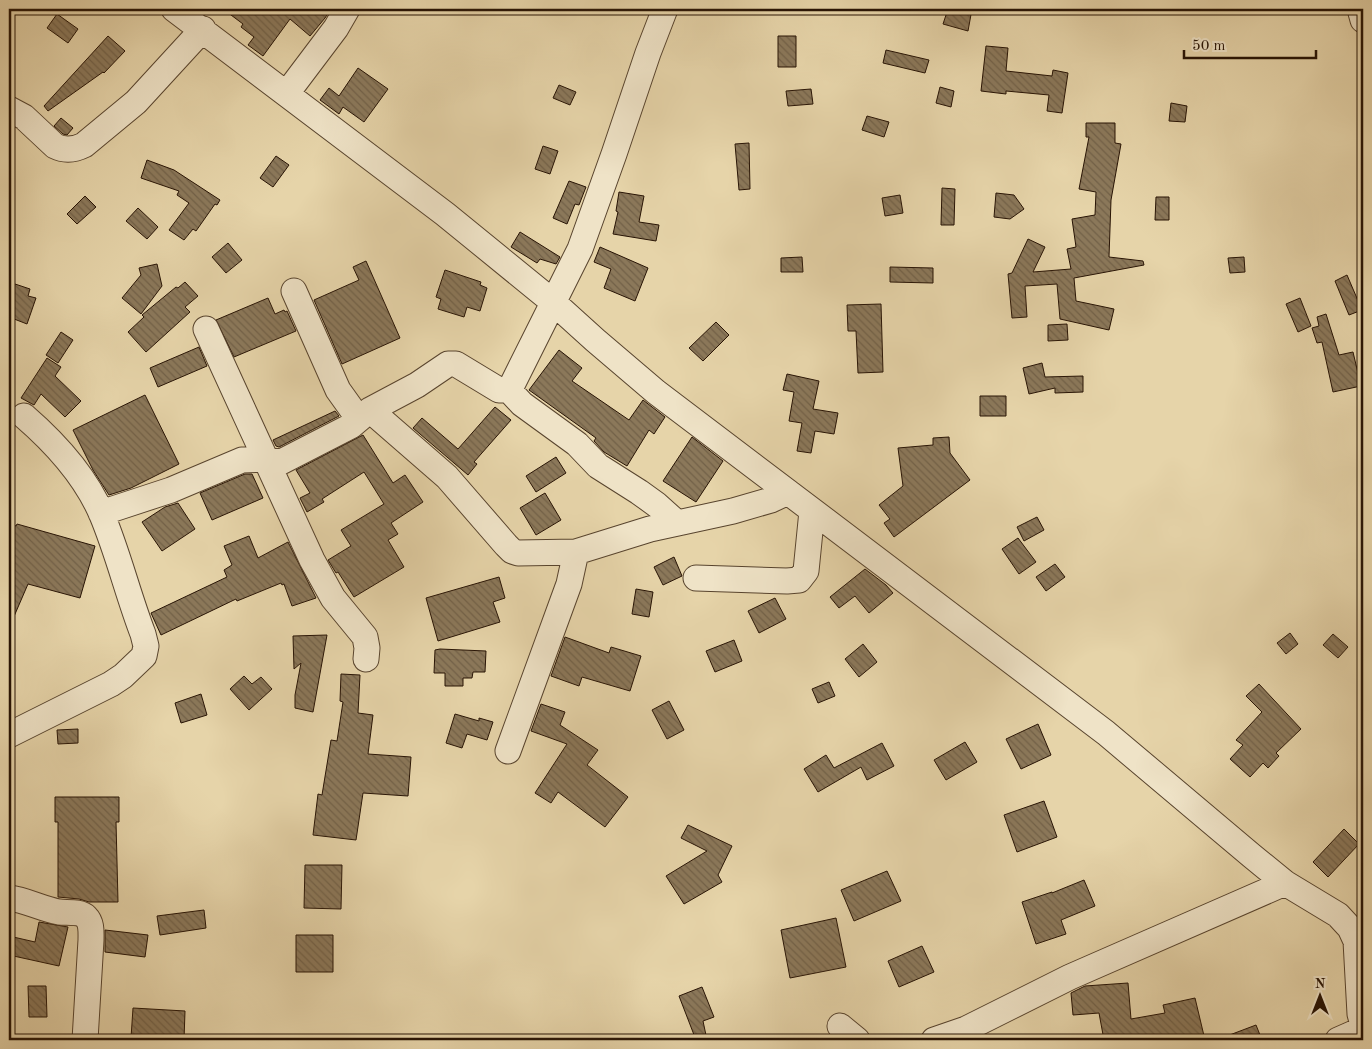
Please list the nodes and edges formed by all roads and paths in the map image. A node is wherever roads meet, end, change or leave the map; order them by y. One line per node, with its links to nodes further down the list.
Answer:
1 (174, 9): 6 (street)
2 (347, 9): 7 (street)
3 (665, 9): 10 (street)
4 (1360, 9): 5 (street)
5 (1363, 20)
6 (203, 29): 7 (street); 8 (street)
7 (287, 93): 10 (street)
8 (9, 109)
9 (294, 291): 13 (street)
10 (552, 302): 12 (street); 16 (street)
11 (206, 329): 15 (street)
12 (508, 389): 13 (street); 19 (street)
13 (364, 414): 15 (street); 20 (street)
14 (24, 416): 18 (street)
15 (265, 460): 18 (street); 22 (street)
16 (788, 492): 17 (street); 19 (street)
17 (812, 511): 21 (street); 25 (street)
18 (101, 513): 23 (street)
19 (676, 523): 20 (street)
20 (576, 552): 24 (street)
21 (696, 578)
22 (366, 659)
23 (9, 735)
24 (508, 751)
25 (1286, 883): 27 (street); 30 (street)
26 (9, 898): 29 (street)
27 (1363, 1024)
28 (1363, 1029): 31 (street)
29 (85, 1040)
30 (934, 1040)
31 (1338, 1040)

